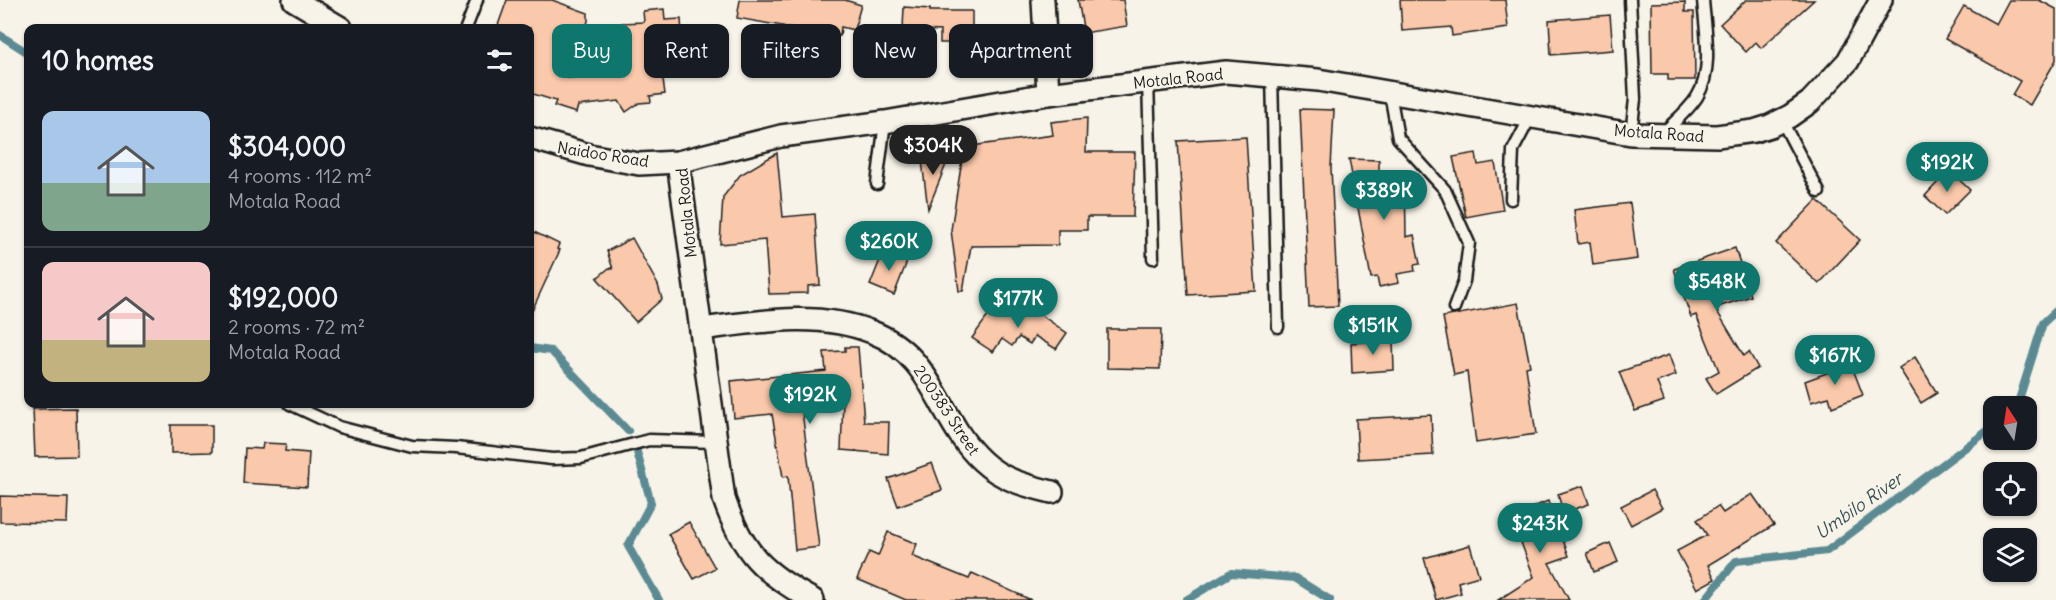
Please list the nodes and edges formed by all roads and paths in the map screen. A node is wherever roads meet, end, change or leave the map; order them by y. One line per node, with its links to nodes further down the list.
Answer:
1 (294, 0): 7 (street)
2 (477, 0): 8 (lane)
3 (1043, 0): 12 (street)
4 (1630, 0): 16 (lane)
5 (1703, 0): 17 (lane)
6 (1881, 0): 14 (street, Motala Road)
7 (334, 24)
8 (468, 24)
9 (1272, 75): 10 (street, Motala Road); 11 (street, Motala Road); 25 (lane)
10 (1148, 80): 12 (street, Motala Road); 23 (lane)
11 (1390, 93): 13 (street, Motala Road); 24 (lane)
12 (1048, 94): 15 (street, Motala Road)
13 (1531, 116): 16 (street, Motala Road); 22 (lane)
14 (1782, 121): 17 (street, Motala Road); 21 (lane)
15 (885, 122): 19 (street, Motala Road); 20 (lane)
16 (1631, 134): 17 (street, Motala Road)
17 (1659, 136)
18 (534, 139): 19 (street, Naidoo Road)
19 (678, 162): 26 (street, Motala Road)
20 (877, 184)
21 (1819, 192)
22 (1511, 199)
23 (1153, 258)
24 (1454, 308)
25 (1278, 327)
26 (700, 329): 28 (street, Motala Road); 29 (street, 200383 Street)
27 (299, 408): 28 (lane)
28 (714, 442): 30 (street, Motala Road)
29 (1052, 492)
30 (813, 600)

